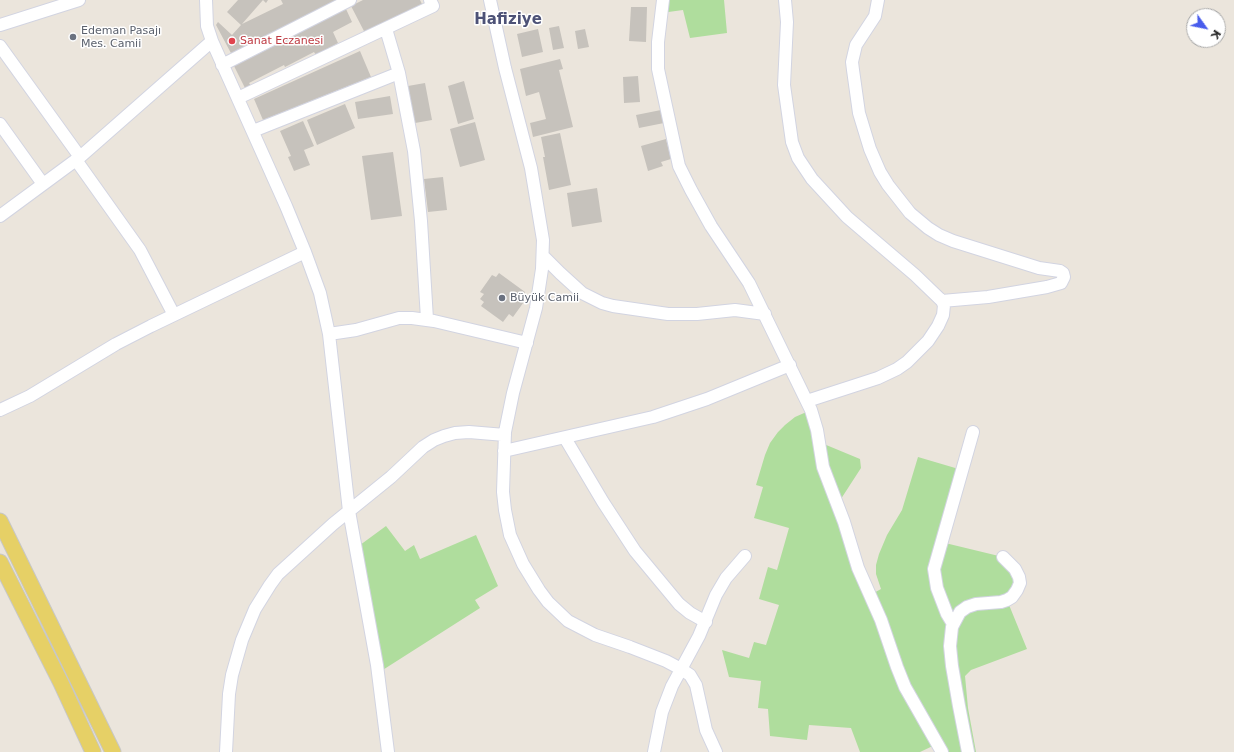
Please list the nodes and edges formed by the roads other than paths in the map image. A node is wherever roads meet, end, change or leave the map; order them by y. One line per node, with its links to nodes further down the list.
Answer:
1 (80, 0): 9 (street)
2 (206, 0): 11 (street)
3 (350, 0): 13 (street)
4 (430, 0): 10 (street)
5 (490, 0): 22 (street)
6 (785, 0): 23 (street)
7 (878, 0): 23 (street)
8 (659, 3): 25 (street)
9 (0, 24)
10 (386, 29): 14 (street); 15 (street)
11 (212, 41): 13 (street); 18 (street)
12 (0, 46): 18 (street)
13 (222, 65): 15 (street)
14 (399, 72): 17 (street); 26 (street)
15 (238, 98): 17 (street)
16 (0, 124): 19 (street)
17 (252, 131): 21 (street)
18 (78, 158): 19 (street); 24 (street)
19 (43, 184): 20 (street)
20 (0, 216)
21 (305, 252): 24 (street); 27 (street)
22 (543, 256): 25 (street); 28 (street)
23 (942, 301): 30 (street)
24 (174, 314): 31 (street)
25 (765, 314): 29 (street)
26 (427, 320): 27 (street); 28 (street)
27 (329, 334): 36 (street)
28 (527, 342): 33 (street)
29 (790, 365): 30 (street); 34 (street)
30 (807, 401): 52 (street)
31 (0, 410)
32 (973, 432): 42 (street)
33 (505, 435): 35 (street); 36 (street)
34 (565, 438): 35 (street); 41 (street)
35 (504, 451): 43 (street)
36 (349, 511): 47 (street); 48 (street)
37 (0, 521): 46 (main road)
38 (745, 556): 41 (street)
39 (1003, 557): 42 (street)
40 (0, 562): 45 (main road)
41 (706, 622): 43 (street)
42 (953, 624): 53 (street)
43 (681, 668): 44 (street); 51 (street)
44 (656, 734): 49 (street); 50 (street)
45 (93, 752)
46 (113, 752)
47 (226, 752)
48 (388, 752)
49 (647, 752)
50 (654, 752)
51 (716, 752)
52 (942, 752)
53 (968, 752)

